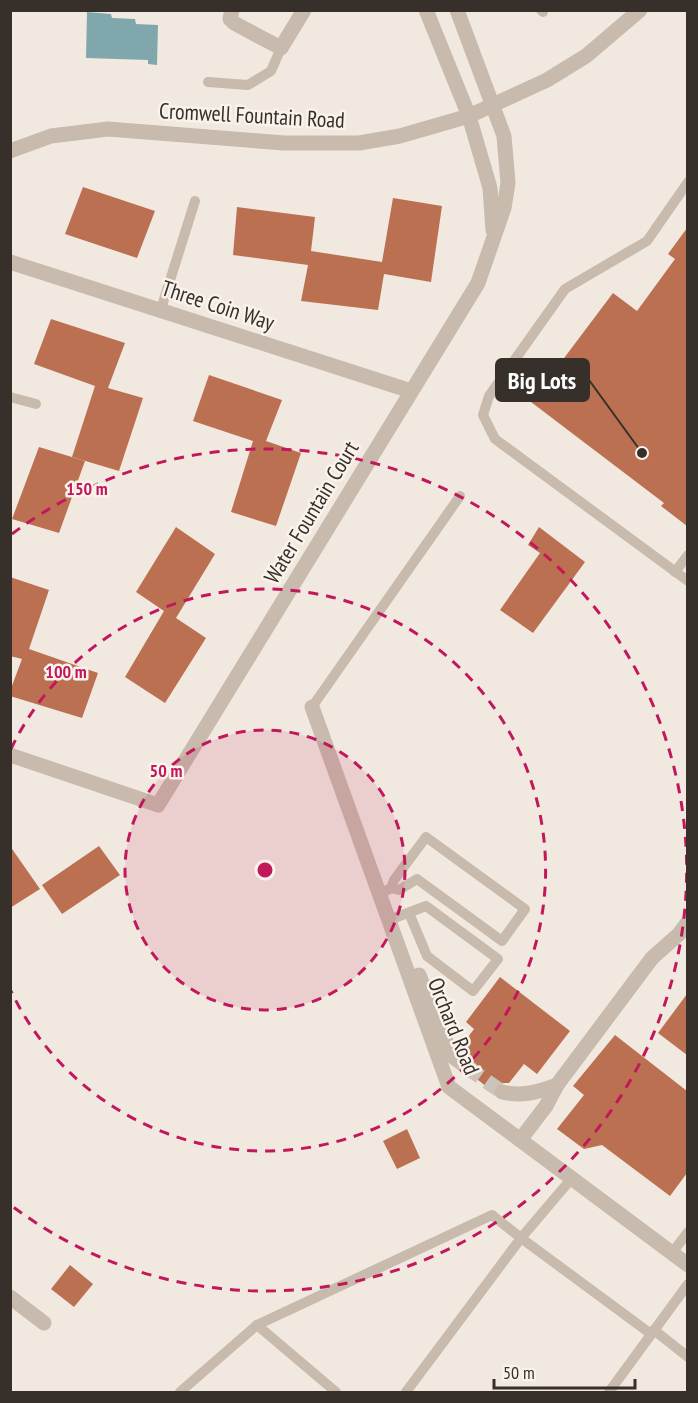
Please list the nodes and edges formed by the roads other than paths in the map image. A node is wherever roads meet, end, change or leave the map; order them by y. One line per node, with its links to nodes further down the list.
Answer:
1 (232, 10): 6 (street)
2 (304, 10): 6 (street)
3 (426, 10): 9 (street, Water Fountain Court)
4 (457, 10): 8 (street, Water Fountain Court)
5 (640, 10): 8 (street, Cromwell Fountain Road)
6 (281, 48): 7 (lane)
7 (208, 82)
8 (492, 105): 9 (street, Cromwell Fountain Road); 13 (street, Water Fountain Court)
9 (469, 116): 10 (street, Cromwell Fountain Road); 13 (street, Water Fountain Court)
10 (10, 151)
11 (687, 182): 21 (lane)
12 (195, 201): 15 (lane)
13 (493, 237): 16 (street, Water Fountain Court)
14 (10, 262): 15 (street, Three Coin Way)
15 (161, 309): 16 (street, Three Coin Way)
16 (411, 391): 24 (street, Water Fountain Court)
17 (12, 401): 18 (lane)
18 (36, 404)
19 (460, 496): 23 (lane)
20 (687, 555): 21 (lane)
21 (675, 572): 22 (lane)
22 (687, 581)
23 (312, 707): 25 (street, Orchard Road)
24 (10, 755)
25 (385, 891): 25 (lane); 27 (street, Orchard Road)
26 (409, 913): 26 (lane); 27 (lane)
27 (389, 920): 29 (street, Orchard Road)
28 (687, 922): 31 (street)
29 (401, 953): 30 (street); 33 (street, Orchard Road)
30 (468, 1068)
31 (557, 1085): 32 (street); 33 (street)
32 (502, 1092)
33 (520, 1140): 34 (street, Orchard Road)
34 (572, 1178): 36 (lane); 37 (street, Orchard Road)
35 (687, 1232): 37 (lane)
36 (521, 1238): 42 (lane); 43 (lane); 47 (lane)
37 (672, 1253): 38 (street, Orchard Road)
38 (687, 1265)
39 (687, 1284): 43 (lane)
40 (10, 1297): 41 (street)
41 (44, 1323)
42 (257, 1325): 45 (lane); 46 (lane)
43 (652, 1332): 44 (lane); 48 (lane)
44 (687, 1357)
45 (180, 1392)
46 (336, 1392)
47 (406, 1392)
48 (609, 1392)

